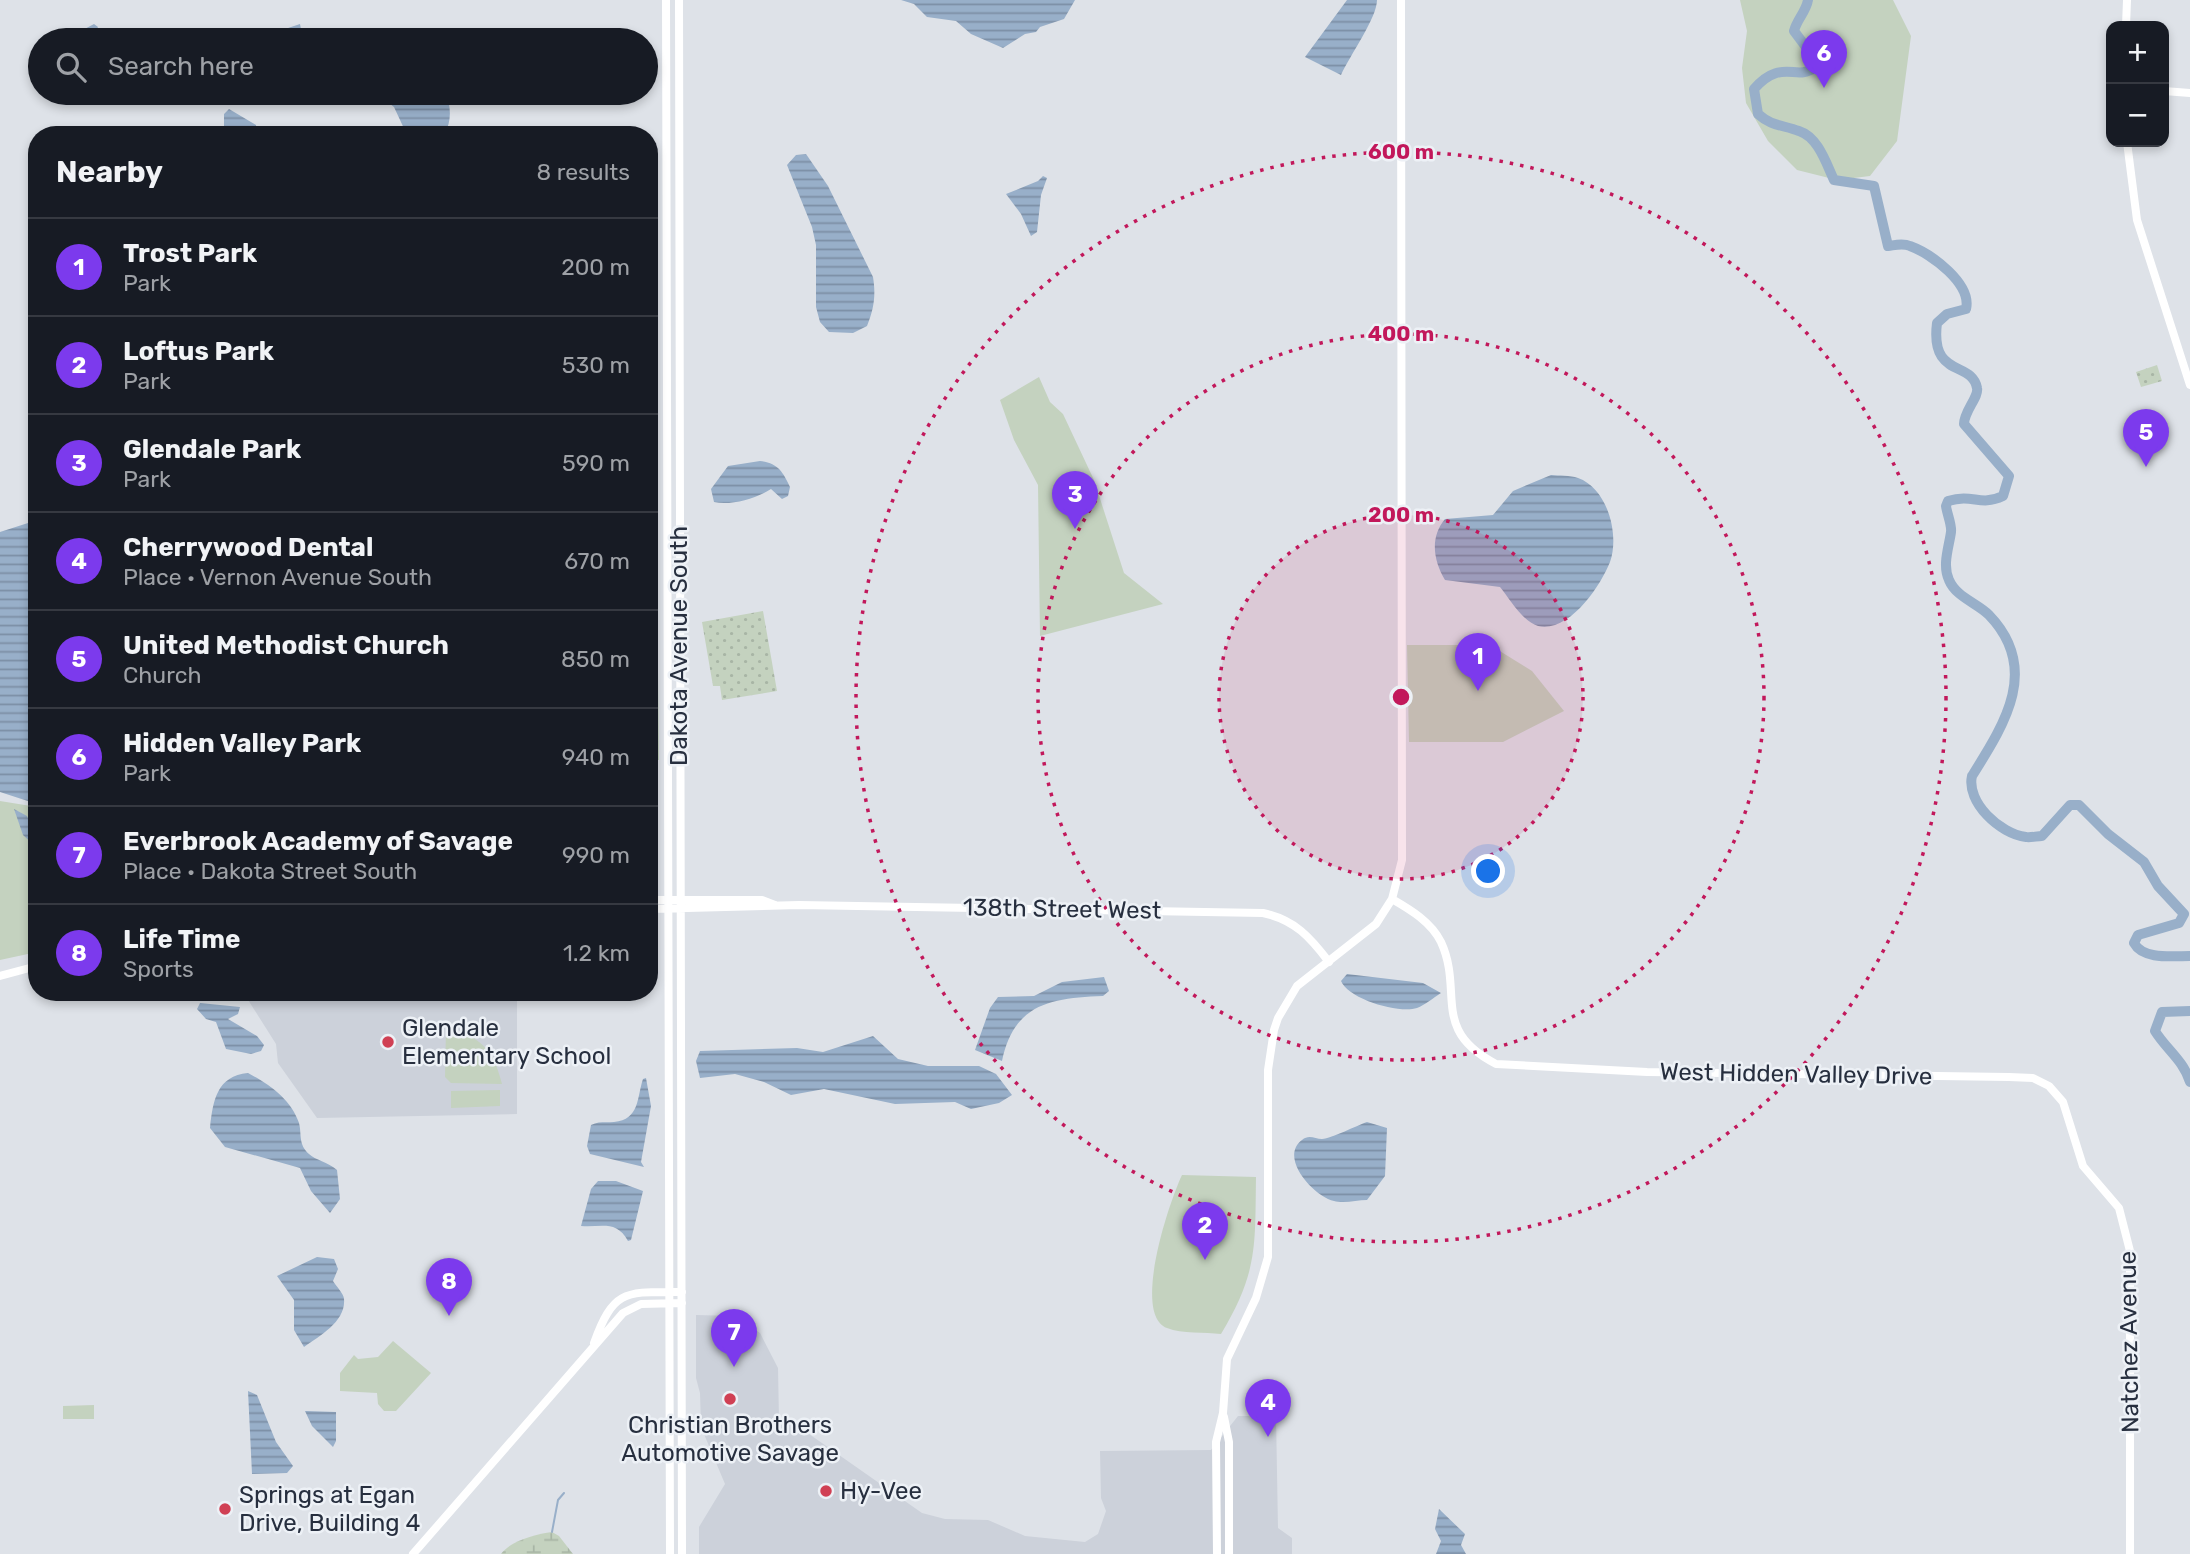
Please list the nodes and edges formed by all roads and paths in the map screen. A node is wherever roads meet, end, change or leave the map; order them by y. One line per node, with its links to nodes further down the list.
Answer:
1 (667, 0): 10 (street, Dakota Avenue South)
2 (679, 0): 11 (street, Dakota Avenue South)
3 (1401, 0): 13 (street)
4 (2127, 0): 5 (street)
5 (2126, 21)
6 (2169, 93): 7 (street)
7 (2190, 93)
8 (2128, 147): 9 (street)
9 (2190, 384)
10 (667, 899): 11 (street); 12 (street); 16 (street, Dakota Avenue South)
11 (680, 899): 14 (street); 17 (street, Dakota Avenue South)
12 (658, 900)
13 (1392, 900): 18 (street); 21 (street, West Hidden Valley Drive)
14 (775, 905): 17 (street); 18 (street, 138th Street West)
15 (658, 909): 16 (street)
16 (667, 909): 17 (street); 22 (street, Dakota Avenue South)
17 (680, 909): 23 (street, Dakota Avenue South)
18 (1329, 962): 27 (street)
19 (28, 969): 20 (street)
20 (0, 976)
21 (2075, 1146): 33 (street, Natchez Avenue)
22 (669, 1292): 23 (street); 24 (street, Dakota Avenue South); 26 (street)
23 (682, 1292): 25 (street, Dakota Avenue South)
24 (669, 1303): 25 (street); 26 (street); 29 (street, Dakota Avenue South)
25 (681, 1303): 30 (street, Dakota Avenue South)
26 (593, 1346): 28 (street)
27 (1223, 1413): 31 (street); 32 (street)
28 (414, 1554)
29 (670, 1554)
30 (682, 1554)
31 (1217, 1554)
32 (1229, 1554)
33 (2130, 1554)

